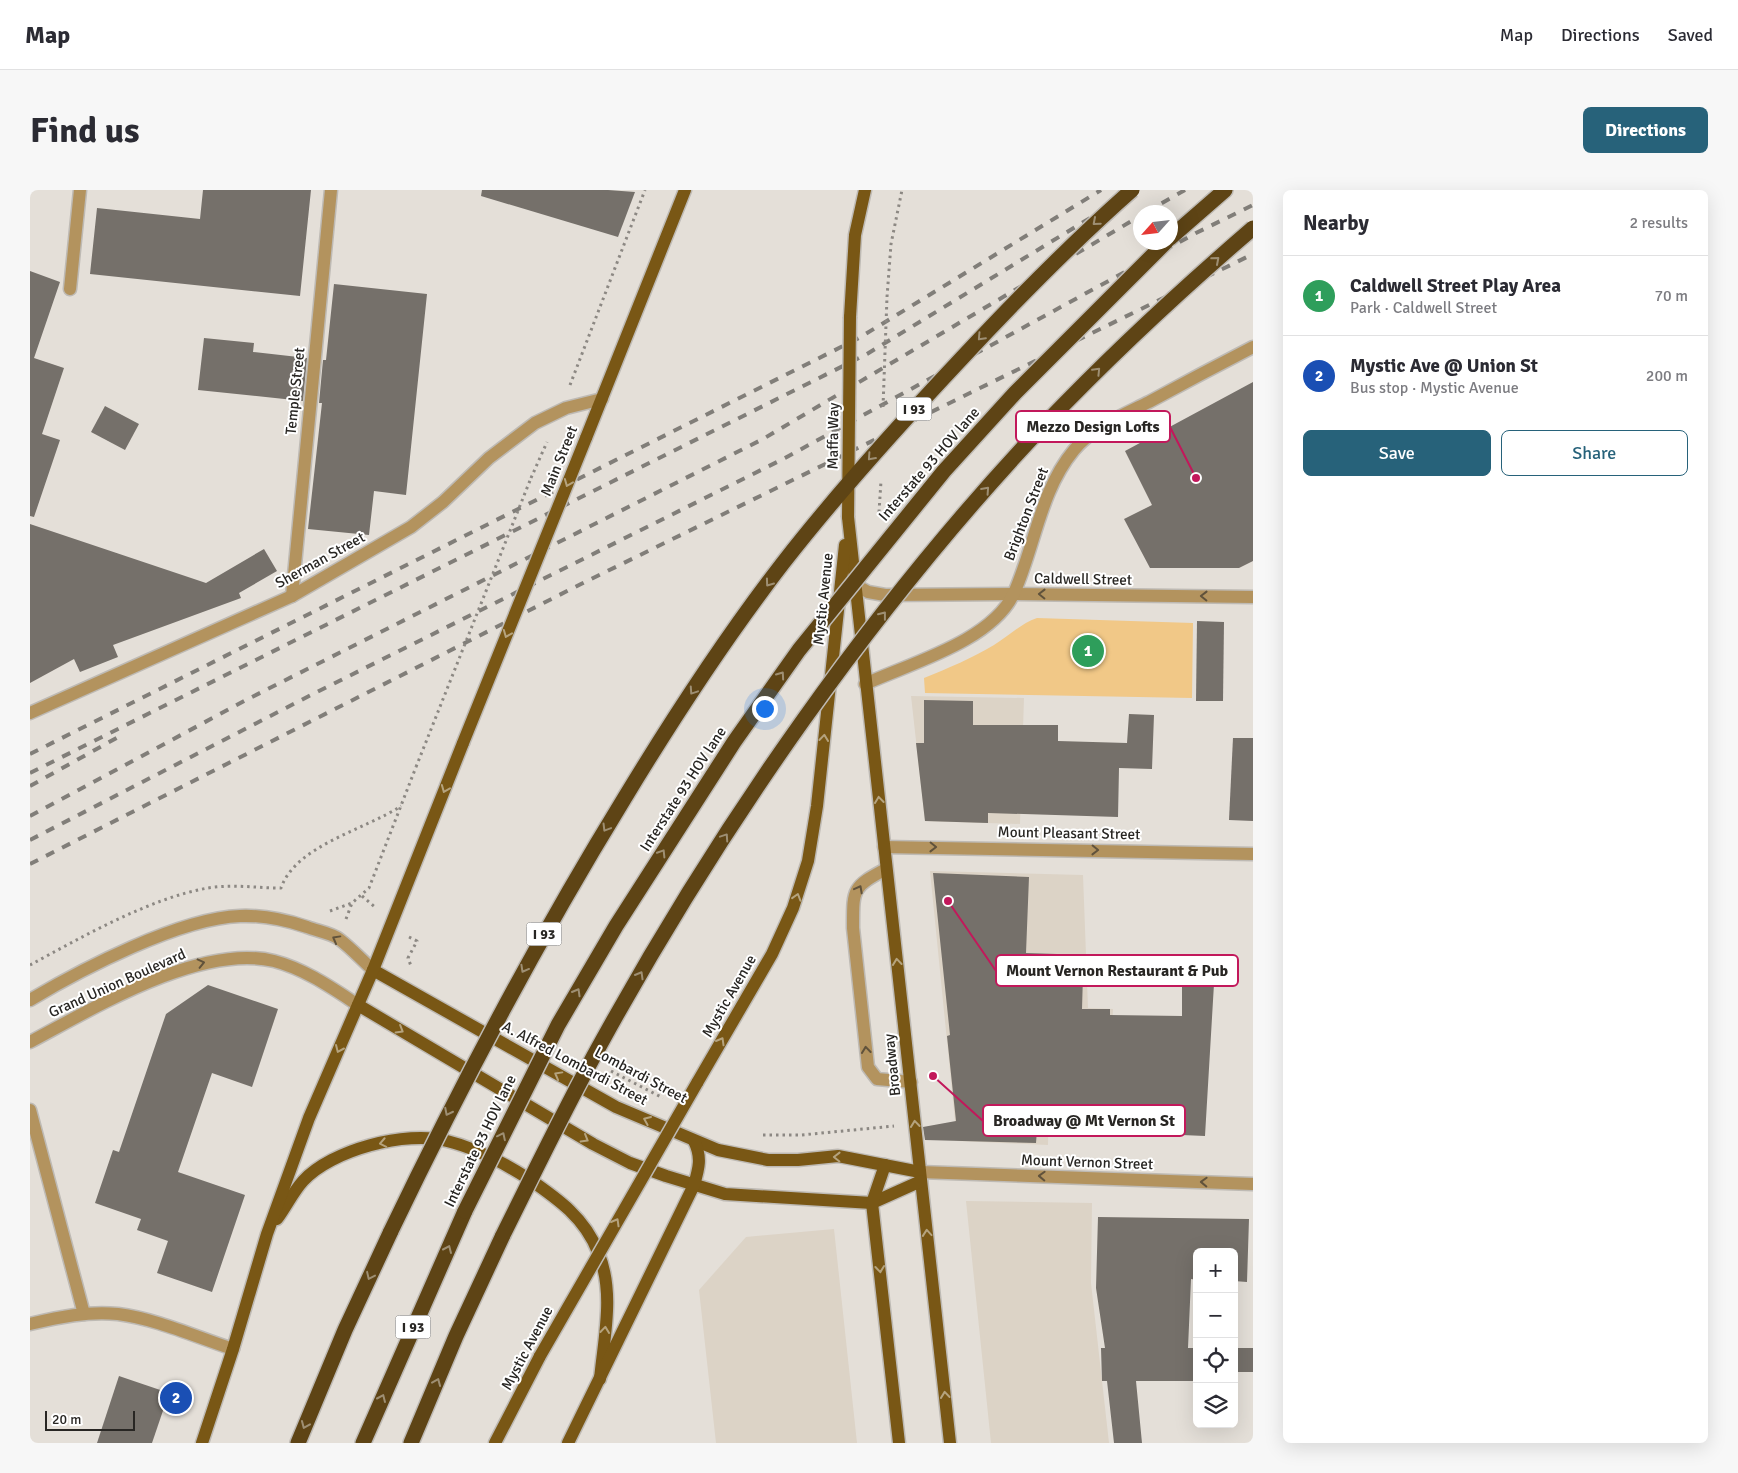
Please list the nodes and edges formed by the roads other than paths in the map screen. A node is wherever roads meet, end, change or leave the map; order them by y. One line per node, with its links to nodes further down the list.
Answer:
1 (80, 190): 10 (street)
2 (331, 190): 16 (street, Temple Street)
3 (686, 190): 12 (main road, Main Street)
4 (865, 190): 13 (main road, Maffa Way, bridge)
5 (1132, 190): 41 (highway, I 93, one-way to 41, bridge)
6 (1225, 190): 8 (highway)
7 (1253, 228): 43 (highway, one-way to 7, bridge)
8 (1178, 231)
9 (1158, 250): 42 (highway, Interstate 93 HOV lane / I 93, one-way to 9, bridge)
10 (70, 289)
11 (1253, 347): 15 (street, Brighton Street)
12 (602, 399): 16 (street, Sherman Street); 23 (main road, Main Street, one-way to 23, bridge)
13 (848, 517): 14 (main road, Maffa Way); 44 (main road, Mystic Avenue, one-way to 13, bridge)
14 (854, 584): 15 (street, Caldwell Street); 18 (main road, Maffa Way)
15 (1014, 594): 17 (street, Caldwell Street, one-way to 15); 18 (street, Brighton Street)
16 (292, 596): 19 (street, Sherman Street)
17 (1253, 597)
18 (865, 684): 20 (main road, Broadway, one-way to 18)
19 (30, 713)
20 (884, 847): 21 (street, Mount Pleasant Street, one-way to 21); 22 (main road, Broadway)
21 (1253, 854)
22 (886, 869): 27 (main road, Broadway, one-way to 22); 27 (street, one-way to 22)
23 (373, 970): 24 (street, Grand Union Boulevard, one-way to 24); 25 (main road); 29 (main road, A. Alfred Lombardi Street, one-way to 23)
24 (30, 1000)
25 (358, 1005): 26 (street, Grand Union Boulevard, one-way to 25); 32 (main road, one-way to 32); 35 (main road, one-way to 35)
26 (30, 1042)
27 (910, 1082): 31 (main road, Broadway, one-way to 27)
28 (30, 1110): 36 (street)
29 (694, 1141): 30 (main road, A. Alfred Lombardi Street, one-way to 29); 32 (main road)
30 (885, 1164): 31 (main road, A. Alfred Lombardi Street); 34 (main road)
31 (921, 1176): 33 (street, Mount Vernon Street, one-way to 31); 34 (main road); 47 (main road, Broadway, one-way to 31)
32 (694, 1184): 34 (main road); 39 (main road)
33 (1253, 1184)
34 (872, 1203): 46 (main road, one-way to 46)
35 (267, 1234): 38 (main road); 39 (main road, one-way to 35)
36 (84, 1314): 37 (street); 38 (street)
37 (30, 1324)
38 (233, 1349): 40 (main road)
39 (600, 1379): 45 (main road)
40 (202, 1443)
41 (298, 1443)
42 (363, 1443)
43 (411, 1443)
44 (495, 1443)
45 (568, 1443)
46 (899, 1443)
47 (950, 1443)

